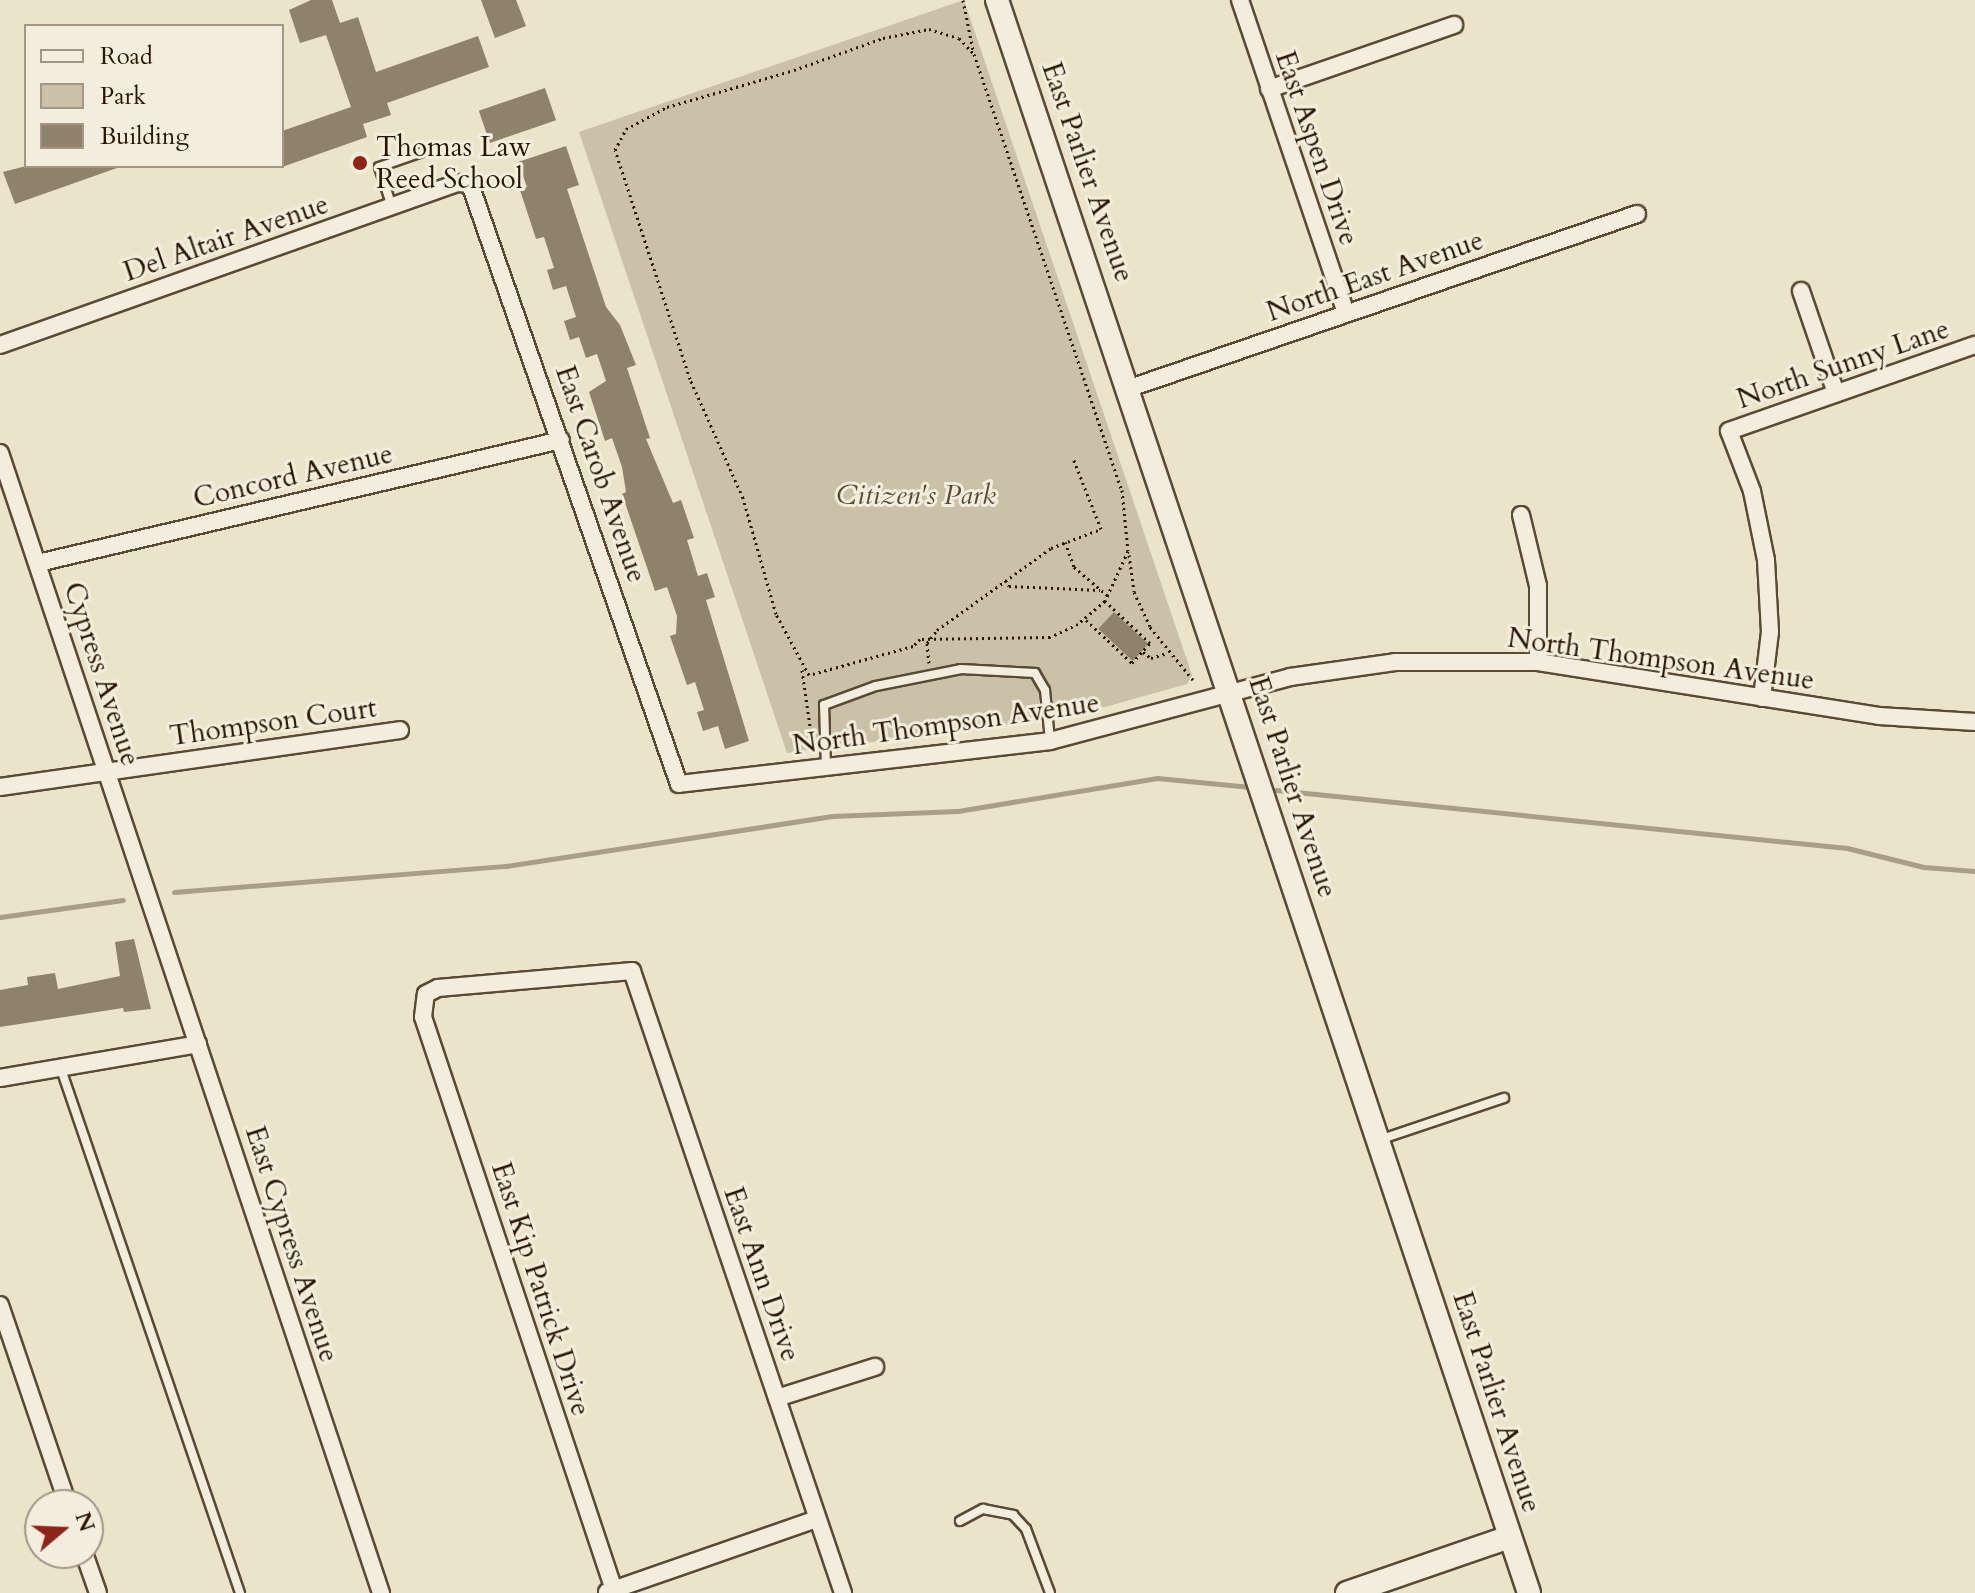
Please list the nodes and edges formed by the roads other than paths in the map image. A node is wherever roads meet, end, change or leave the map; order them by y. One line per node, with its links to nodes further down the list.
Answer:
1 (997, 0): 13 (street, East Parlier Avenue)
2 (1240, 0): 4 (street, East Aspen Drive)
3 (1454, 25): 4 (street)
4 (1269, 89): 10 (street, East Aspen Drive)
5 (431, 149): 7 (lane)
6 (470, 184): 7 (street, Del Altair Avenue); 15 (street, East Carob Avenue)
7 (392, 207): 11 (street, Del Altair Avenue)
8 (1637, 214): 10 (street, North East Avenue)
9 (1801, 291): 14 (street)
10 (1346, 313): 13 (street, North East Avenue)
11 (0, 345)
12 (1975, 345): 14 (street, North Sunny Lane)
13 (1130, 388): 20 (street, East Parlier Avenue)
14 (1836, 393): 21 (street, North Sunny Lane)
15 (561, 440): 18 (street, Concord Avenue); 27 (street, East Carob Avenue)
16 (0, 453): 18 (street, Cypress Avenue)
17 (1521, 515): 19 (street)
18 (38, 563): 26 (street, Cypress Avenue)
19 (1538, 662): 20 (street, North Thompson Avenue); 21 (street, North Thompson Avenue)
20 (1231, 694): 24 (street, North Thompson Avenue); 35 (street, East Parlier Avenue)
21 (1762, 698): 22 (street, North Thompson Avenue)
22 (1975, 722)
23 (400, 730): 26 (street, Thompson Court)
24 (1050, 741): 25 (street, North Thompson Avenue); 25 (lane)
25 (826, 768): 27 (street, North Thompson Avenue)
26 (107, 771): 28 (street, Thompson Court); 29 (street, Cypress Avenue)
27 (679, 784)
28 (0, 787)
29 (153, 911): 31 (street, East Cypress Avenue)
30 (632, 971): 38 (street, East Ann Drive); 44 (street, East Kip Patrick Drive)
31 (198, 1044): 32 (street); 47 (street, East Cypress Avenue)
32 (61, 1069): 33 (street); 46 (lane)
33 (0, 1078)
34 (1504, 1098): 35 (lane)
35 (1379, 1141): 42 (street, East Parlier Avenue)
36 (0, 1305): 39 (street)
37 (875, 1367): 38 (street)
38 (777, 1398): 40 (street, East Ann Drive)
39 (63, 1489)
40 (817, 1519): 44 (street); 48 (street, East Ann Drive)
41 (960, 1521): 49 (lane)
42 (1510, 1537): 50 (street); 51 (street, East Parlier Avenue)
43 (90, 1569): 45 (street)
44 (610, 1592)
45 (98, 1593)
46 (240, 1593)
47 (381, 1593)
48 (843, 1593)
49 (1050, 1593)
50 (1347, 1593)
51 (1529, 1593)

